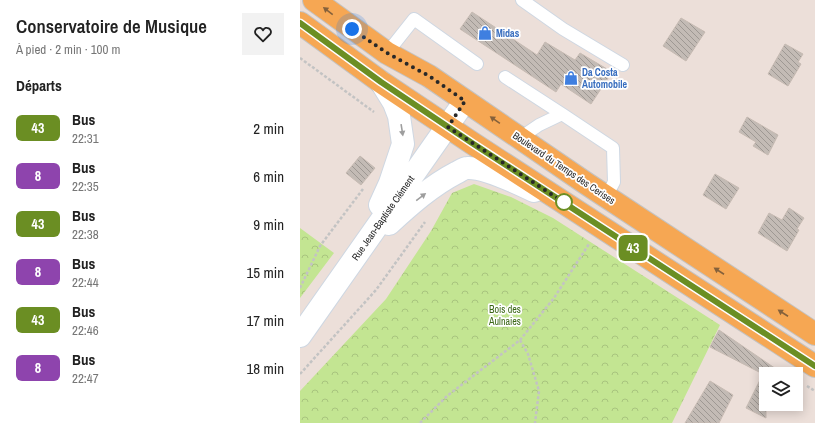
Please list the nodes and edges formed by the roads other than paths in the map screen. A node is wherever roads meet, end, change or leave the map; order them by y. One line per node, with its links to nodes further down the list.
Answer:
1 (314, 0): 4 (main road, Boulevard du Temps des Cerises, one-way to 1)
2 (522, 0): 6 (lane)
3 (300, 23): 8 (main road)
4 (387, 53): 5 (lane); 9 (main road, Boulevard du Temps des Cerises)
5 (477, 64)
6 (623, 65)
7 (505, 77): 10 (lane)
8 (381, 82): 11 (main road); 15 (street, one-way to 15)
9 (465, 101): 11 (street, Rue Jean-Baptiste Clément); 12 (main road, Boulevard du Temps des Cerises, one-way to 9)
10 (562, 114): 12 (lane); 13 (lane)
11 (448, 127): 14 (main road); 15 (street, Rue Jean-Baptiste Clément)
12 (520, 138): 13 (main road, Boulevard du Temps des Cerises)
13 (606, 197): 16 (main road, Boulevard du Temps des Cerises, one-way to 13)
14 (565, 203): 15 (street, one-way to 14); 18 (main road)
15 (360, 250): 17 (street, Rue Jean-Baptiste Clément)
16 (815, 334)
17 (300, 336)
18 (815, 366)

